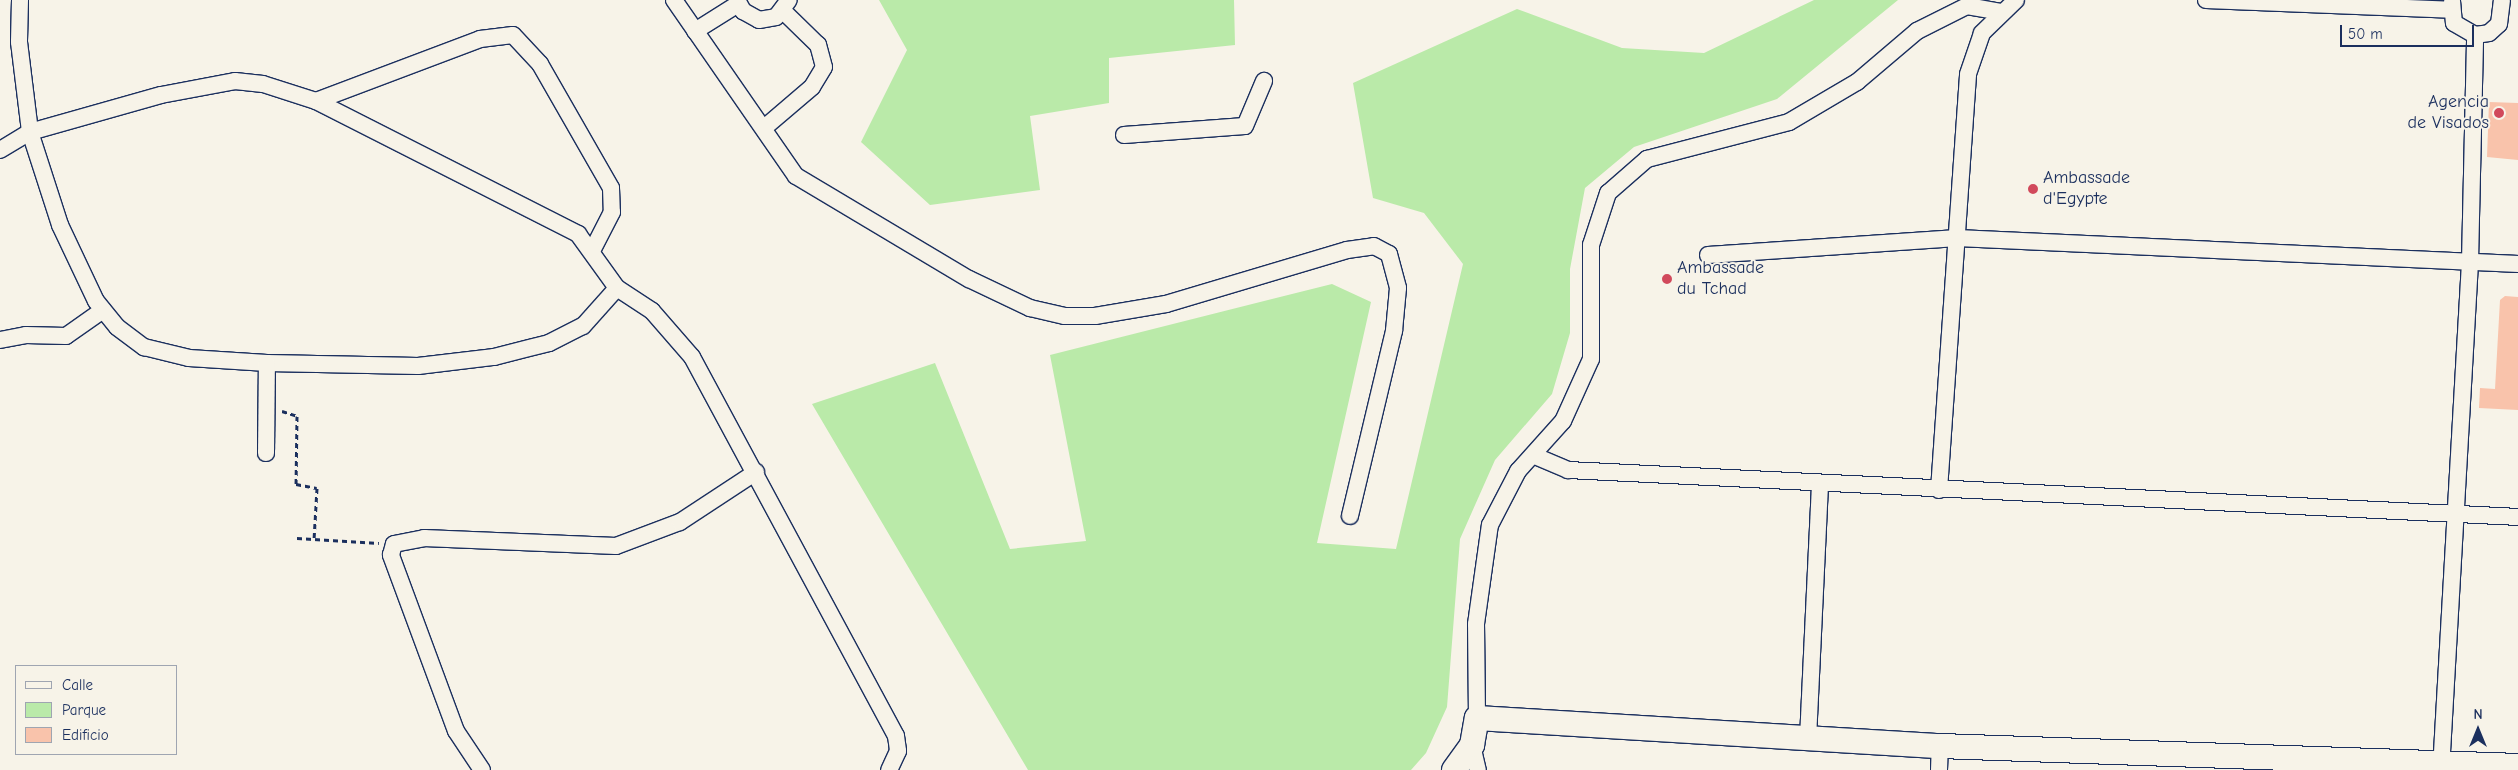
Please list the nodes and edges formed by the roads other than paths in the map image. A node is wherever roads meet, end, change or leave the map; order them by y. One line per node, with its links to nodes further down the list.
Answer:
1 (20, 0): 15 (street)
2 (674, 0): 10 (street)
3 (2016, 0): 9 (street)
4 (2206, 0): 6 (street)
5 (737, 2): 7 (street); 10 (street)
6 (2452, 5): 11 (street)
7 (786, 6): 14 (street)
8 (2508, 8): 11 (street)
9 (2000, 12): 18 (street); 28 (street)
10 (695, 31): 14 (street)
11 (2475, 35): 21 (street)
12 (1264, 80): 16 (street)
13 (316, 101): 15 (street); 19 (street); 19 (street)
14 (764, 128): 33 (street)
15 (30, 132): 17 (street); 24 (street)
16 (1124, 136)
17 (0, 150)
18 (1958, 238): 20 (street); 21 (street); 31 (street)
19 (593, 249): 23 (street)
20 (1708, 255)
21 (2470, 262): 22 (street); 32 (street)
22 (2518, 264)
23 (616, 288): 26 (street); 29 (street)
24 (104, 310): 25 (street); 26 (street)
25 (0, 340)
26 (267, 363): 27 (street)
27 (266, 453)
28 (1535, 456): 30 (street); 35 (street)
29 (756, 472): 41 (street); 42 (street)
30 (1820, 483): 31 (street); 36 (street)
31 (1939, 490): 32 (street)
32 (2456, 515): 34 (street); 40 (street)
33 (1350, 516)
34 (2518, 517)
35 (1477, 718): 36 (street); 37 (street)
36 (1808, 739): 38 (street)
37 (1472, 746): 43 (street); 44 (street)
38 (1940, 746): 40 (street); 45 (street)
39 (2518, 766): 40 (street)
40 (2441, 767)
41 (482, 770)
42 (889, 770)
43 (1454, 770)
44 (1478, 770)
45 (1939, 770)

